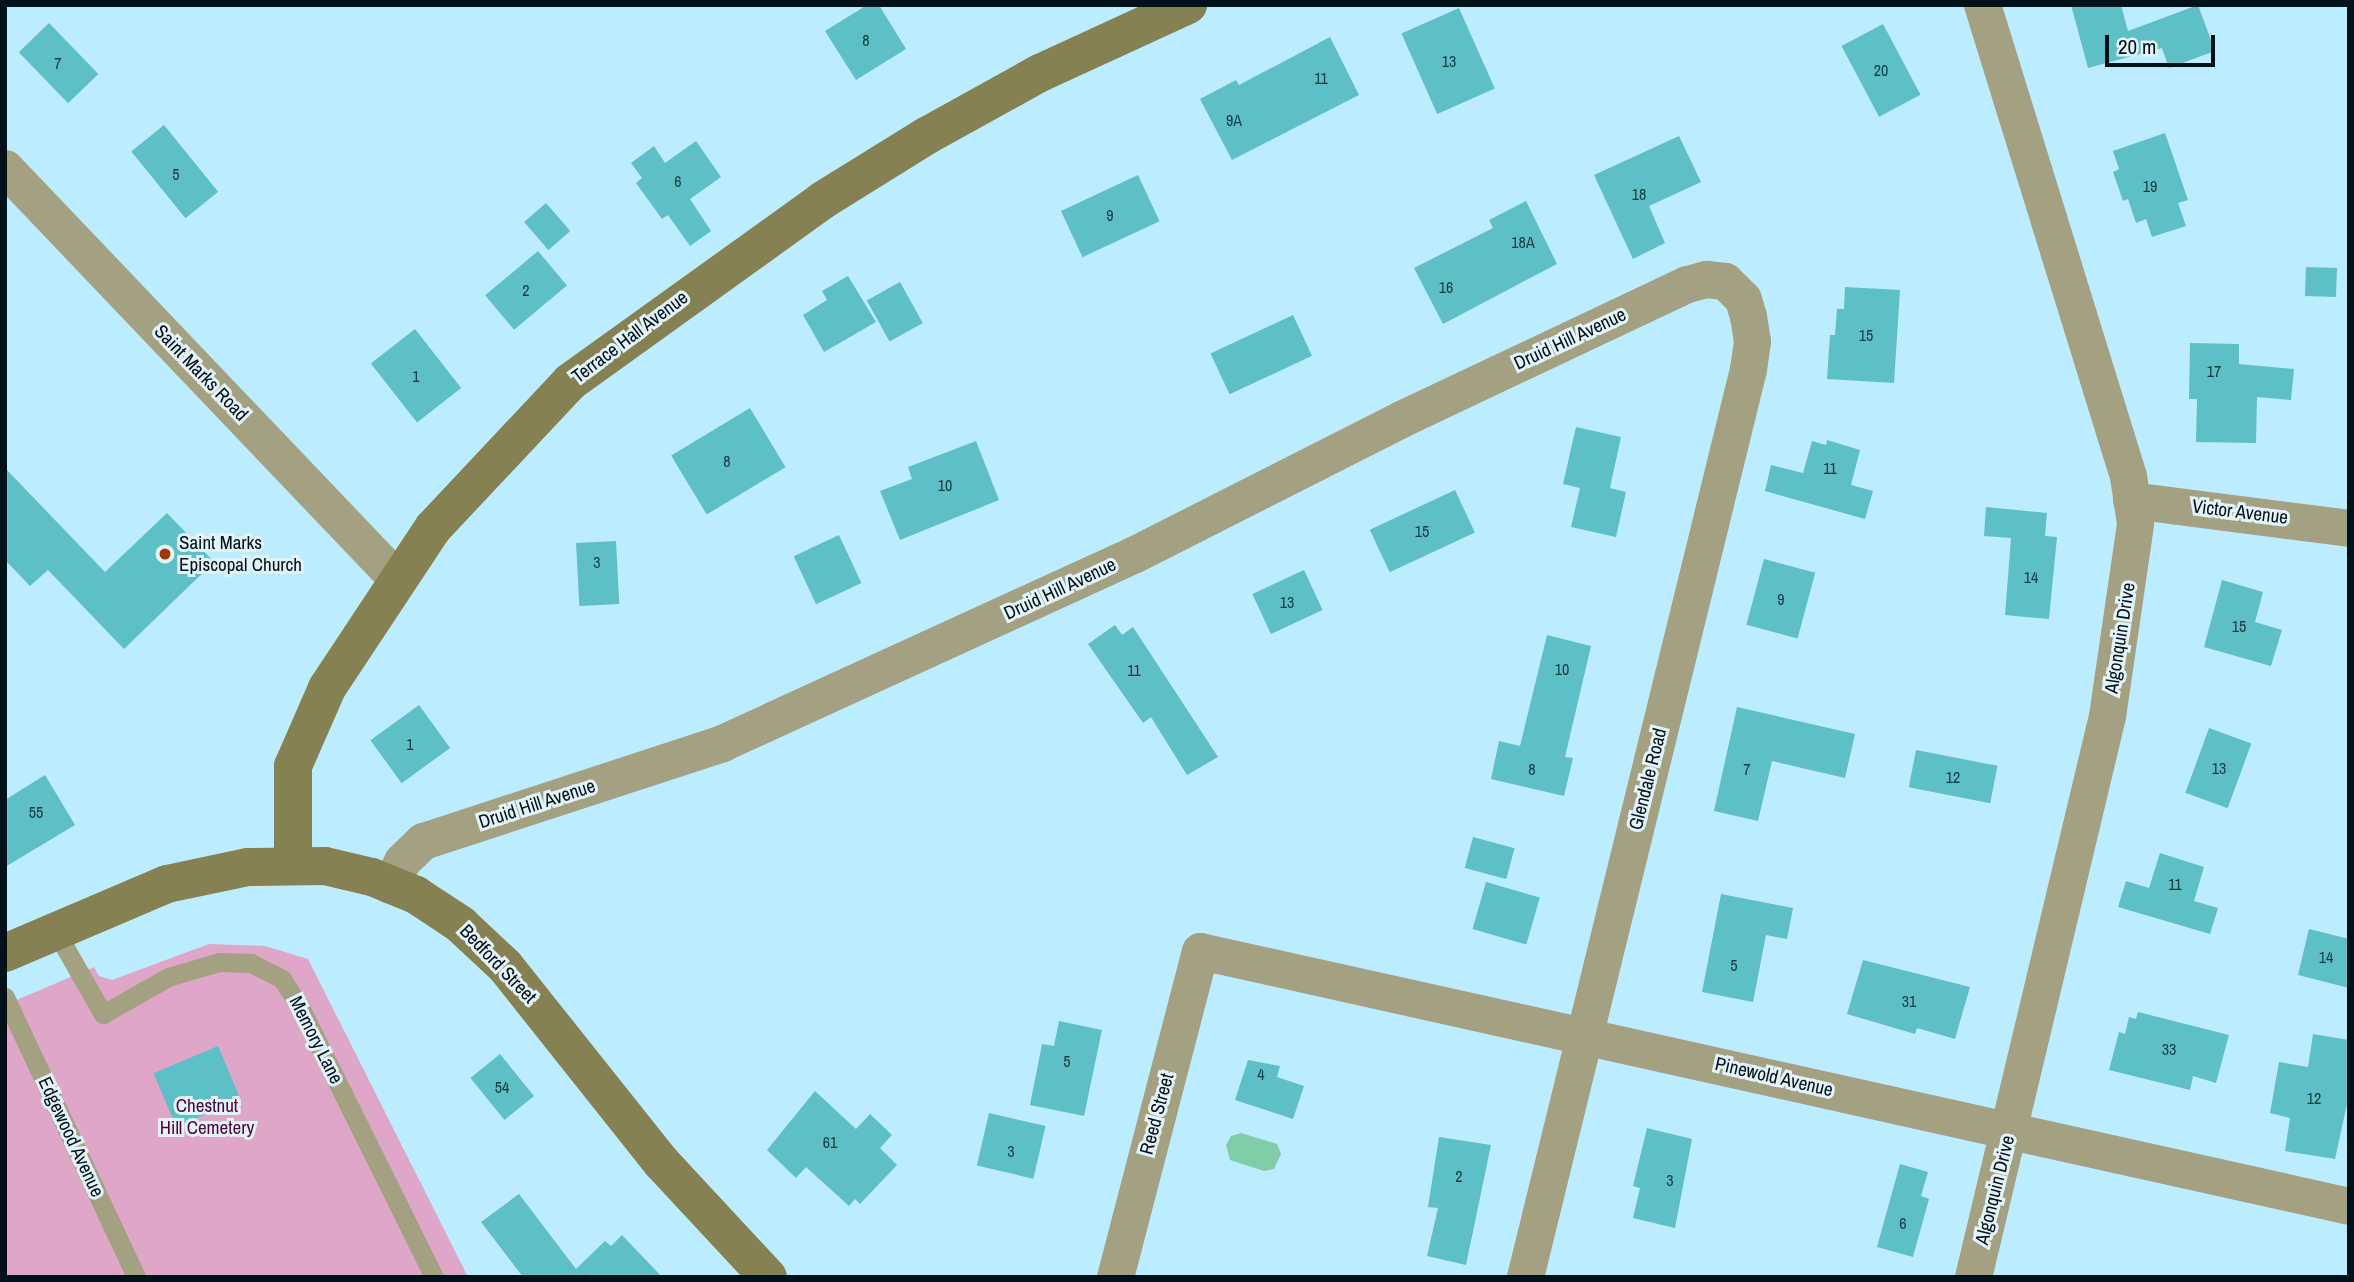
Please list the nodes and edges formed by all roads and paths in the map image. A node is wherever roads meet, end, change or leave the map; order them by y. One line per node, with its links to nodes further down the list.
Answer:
1 (1188, 5): 7 (main road, Terrace Hall Avenue)
2 (1982, 5): 5 (street, Algonquin Drive)
3 (5, 168): 7 (street, Saint Marks Road)
4 (1731, 285): 9 (street, Druid Hill Avenue); 14 (street, Glendale Road)
5 (2131, 500): 6 (street, Victor Avenue); 15 (street, Algonquin Drive)
6 (2349, 528)
7 (397, 579): 8 (main road, Terrace Hall Avenue)
8 (293, 863): 9 (main road, Bedford Street); 10 (main road, Bedford Street)
9 (390, 885): 19 (main road, Bedford Street)
10 (55, 930): 12 (main road, Bedford Street); 18 (lane, Memory Lane)
11 (1200, 951): 14 (street, Pinewold Avenue); 20 (street, Reed Street)
12 (5, 953)
13 (5, 997): 17 (lane, Edgewood Avenue)
14 (1585, 1035): 15 (street, Pinewold Avenue); 21 (street, Glendale Road)
15 (2010, 1130): 16 (street, Pinewold Avenue); 22 (street, Algonquin Drive)
16 (2349, 1206)
17 (136, 1277)
18 (434, 1277)
19 (768, 1277)
20 (1115, 1277)
21 (1525, 1277)
22 (1973, 1277)

